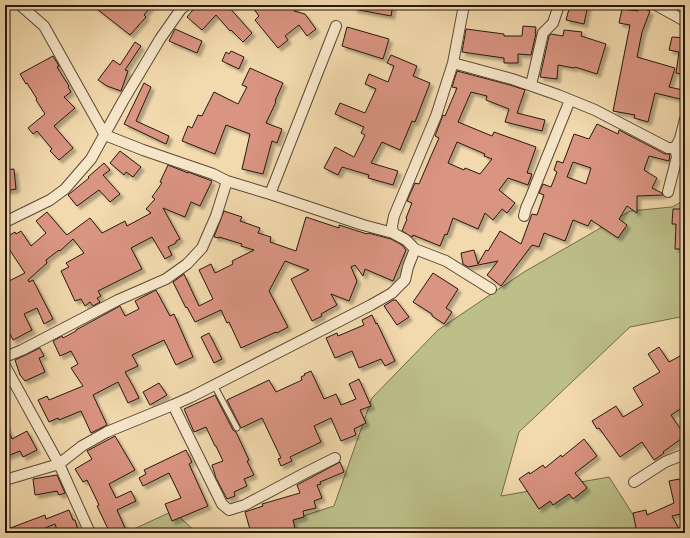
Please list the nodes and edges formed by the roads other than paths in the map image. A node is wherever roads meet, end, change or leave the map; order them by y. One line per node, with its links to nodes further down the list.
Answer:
1 (20, 5): 12 (street)
2 (186, 5): 12 (street)
3 (464, 5): 8 (street)
4 (559, 5): 9 (street)
5 (656, 5): 6 (street)
6 (685, 21)
7 (336, 26): 16 (street)
8 (453, 63): 9 (street); 19 (street)
9 (531, 85): 10 (street)
10 (570, 100): 13 (street); 17 (street)
11 (685, 119): 13 (street)
12 (105, 135): 14 (street); 18 (street)
13 (675, 148): 15 (street)
14 (227, 181): 16 (street); 22 (street)
15 (668, 192)
16 (270, 194): 19 (street)
17 (524, 216)
18 (5, 222)
19 (393, 233): 20 (street)
20 (415, 249): 21 (street); 24 (street)
21 (490, 289)
22 (5, 357)
23 (6, 368): 29 (street)
24 (214, 385): 25 (street); 26 (lane)
25 (173, 405): 28 (street); 29 (street)
26 (237, 428)
27 (685, 454): 31 (street)
28 (335, 458)
29 (59, 464): 30 (street); 32 (street)
30 (5, 480)
31 (634, 482)
32 (90, 533)

